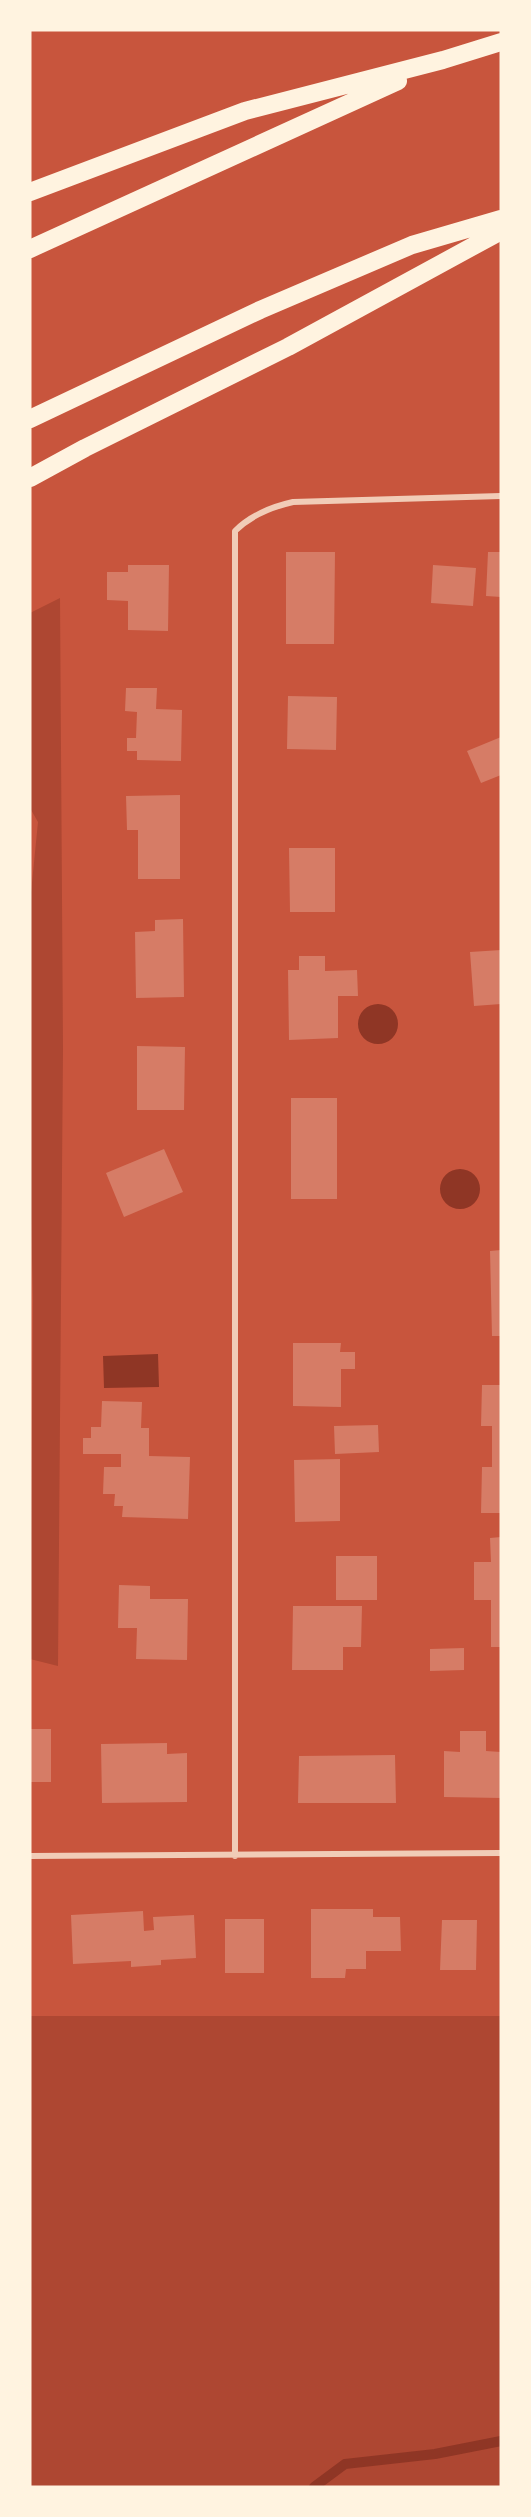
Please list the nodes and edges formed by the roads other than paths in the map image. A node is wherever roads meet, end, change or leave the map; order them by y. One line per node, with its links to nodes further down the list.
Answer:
1 (501, 42): 2 (highway)
2 (444, 60): 3 (highway); 6 (highway)
3 (30, 192)
4 (501, 219): 7 (highway)
5 (501, 231): 8 (highway)
6 (30, 249)
7 (30, 419)
8 (30, 478)
9 (501, 496): 12 (street)
10 (501, 1853): 12 (street)
11 (30, 1856): 12 (street)
12 (235, 1856)

